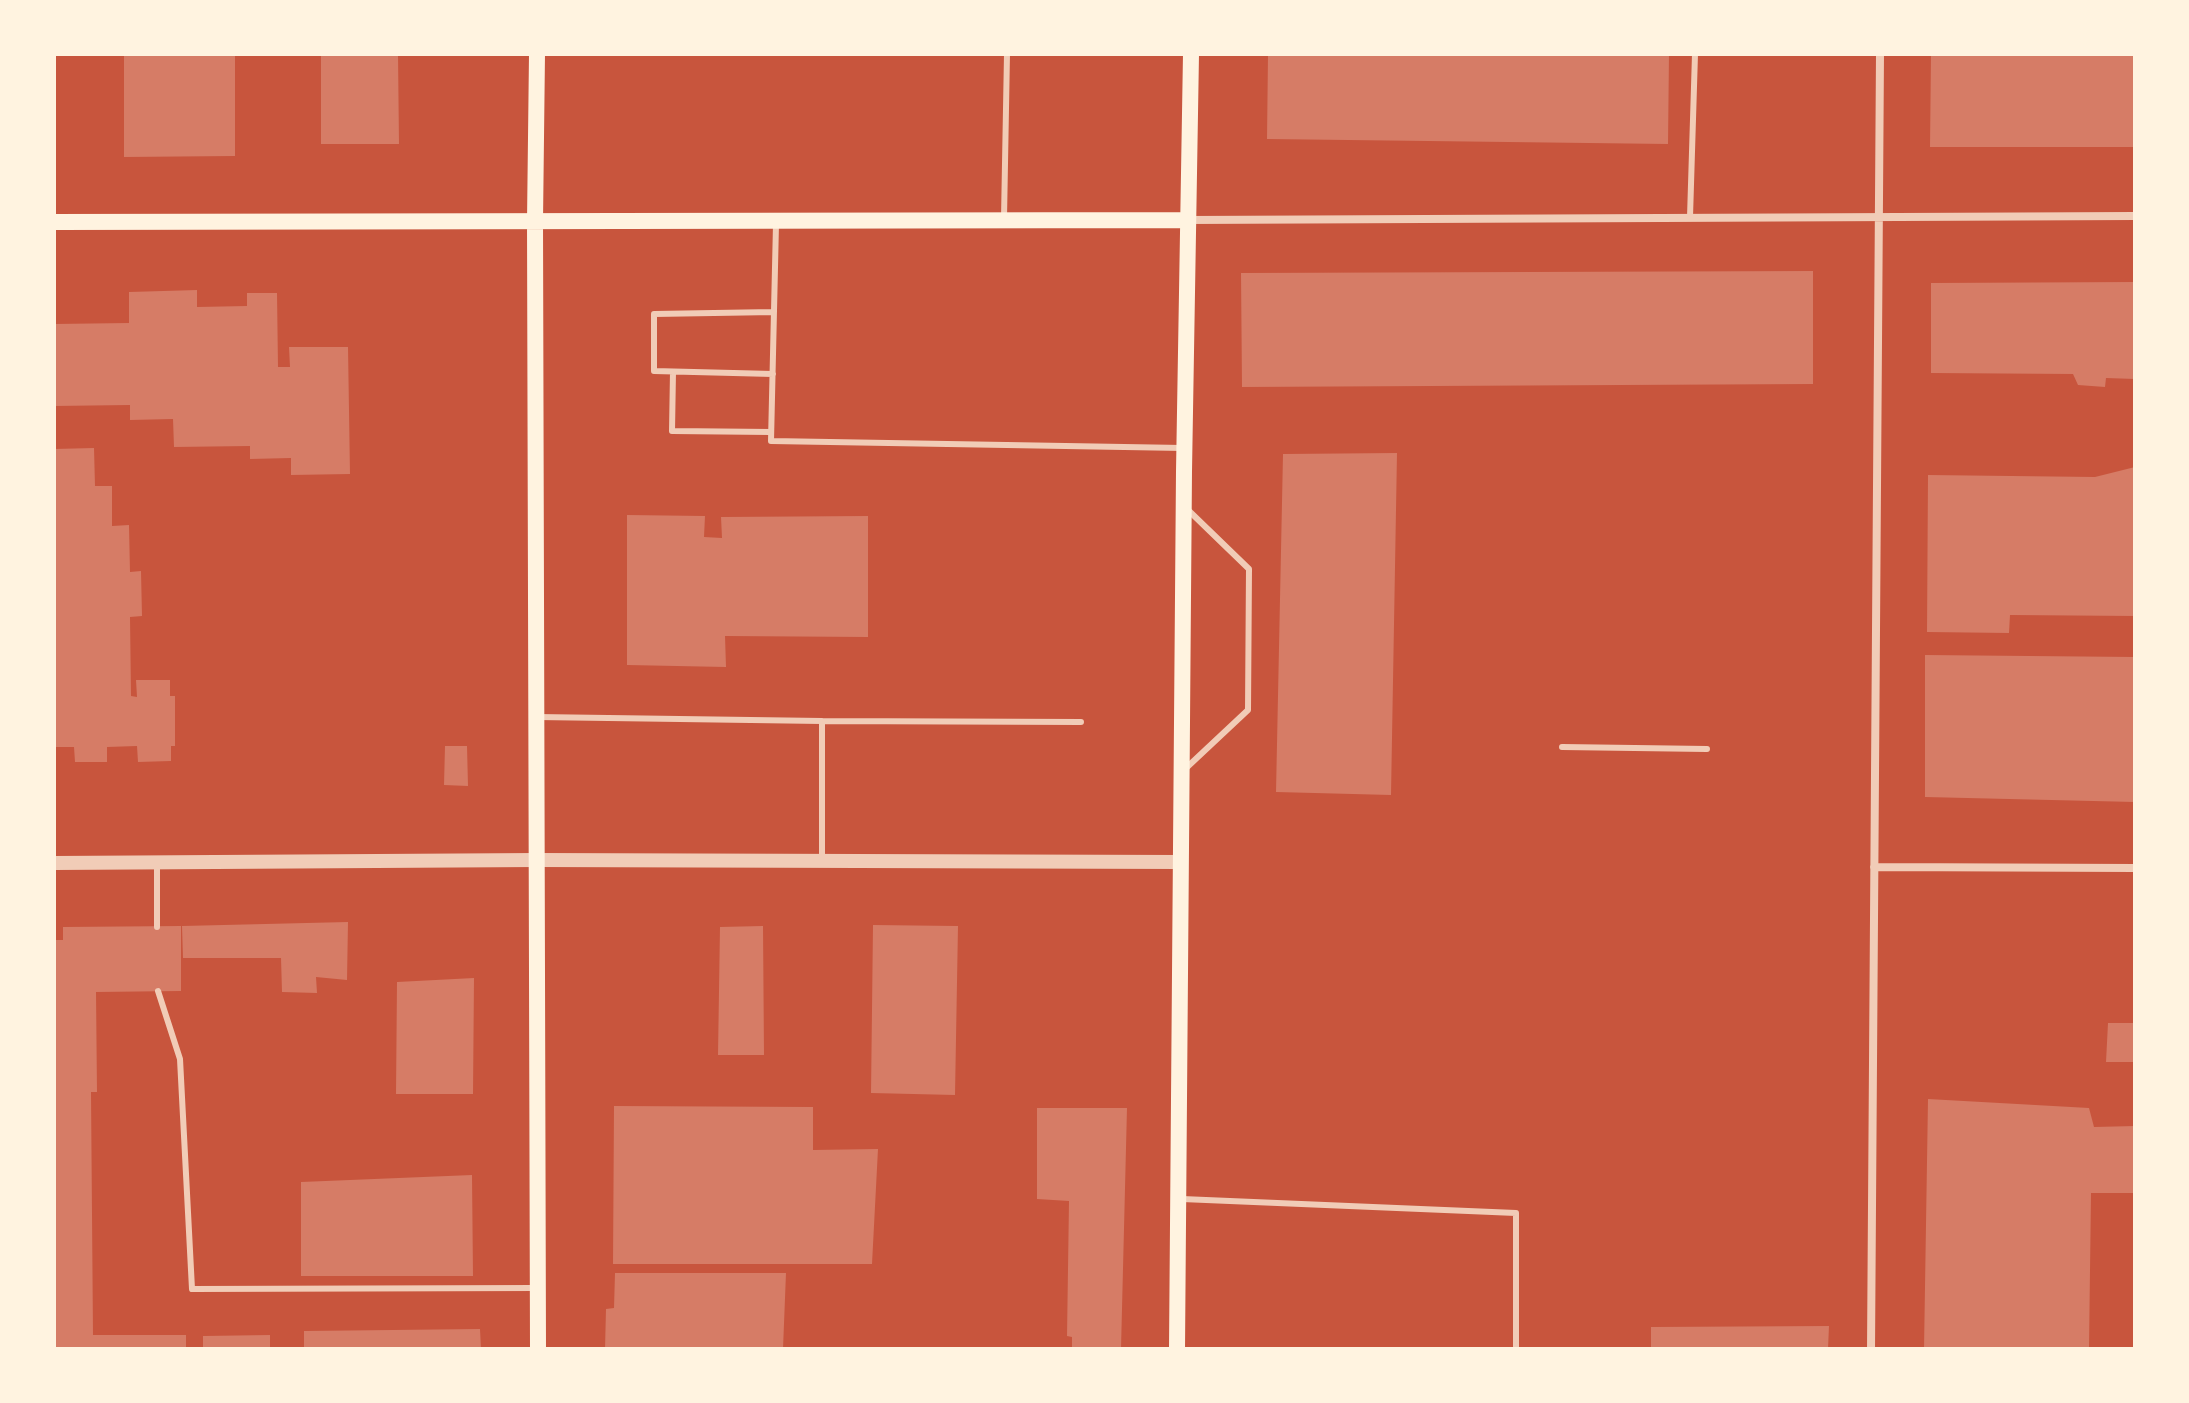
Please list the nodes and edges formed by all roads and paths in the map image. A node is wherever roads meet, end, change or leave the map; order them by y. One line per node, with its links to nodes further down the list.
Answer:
1 (537, 54): 12 (main road)
2 (1007, 54): 10 (lane)
3 (1191, 54): 11 (main road)
4 (1695, 54): 7 (lane)
5 (1880, 54): 8 (street)
6 (2135, 216): 8 (street)
7 (1690, 217): 8 (street); 11 (street)
8 (1878, 217): 31 (street)
9 (776, 220): 10 (main road); 12 (main road); 14 (lane)
10 (1004, 220): 11 (main road)
11 (1186, 220): 18 (main road)
12 (535, 221): 13 (main road); 20 (main road)
13 (54, 222)
14 (774, 312): 15 (lane); 16 (lane)
15 (673, 372): 16 (lane); 17 (lane)
16 (773, 374): 17 (lane)
17 (771, 436): 18 (lane)
18 (1184, 448): 19 (main road)
19 (1184, 505): 25 (main road); 25 (lane)
20 (537, 717): 21 (lane); 26 (main road)
21 (822, 721): 22 (lane); 27 (lane)
22 (1081, 722)
23 (1562, 747): 24 (lane)
24 (1707, 749)
25 (1181, 772): 28 (main road)
26 (537, 860): 27 (street); 30 (street); 36 (main road)
27 (822, 860): 28 (street)
28 (1180, 862): 35 (main road)
29 (54, 863): 30 (street)
30 (157, 863): 33 (lane)
31 (1874, 867): 32 (street); 40 (street)
32 (2135, 868)
33 (157, 927)
34 (158, 991): 36 (lane)
35 (1178, 1199): 38 (main road); 39 (lane)
36 (538, 1288): 37 (main road)
37 (538, 1349)
38 (1177, 1349)
39 (1516, 1349)
40 (1871, 1349)

